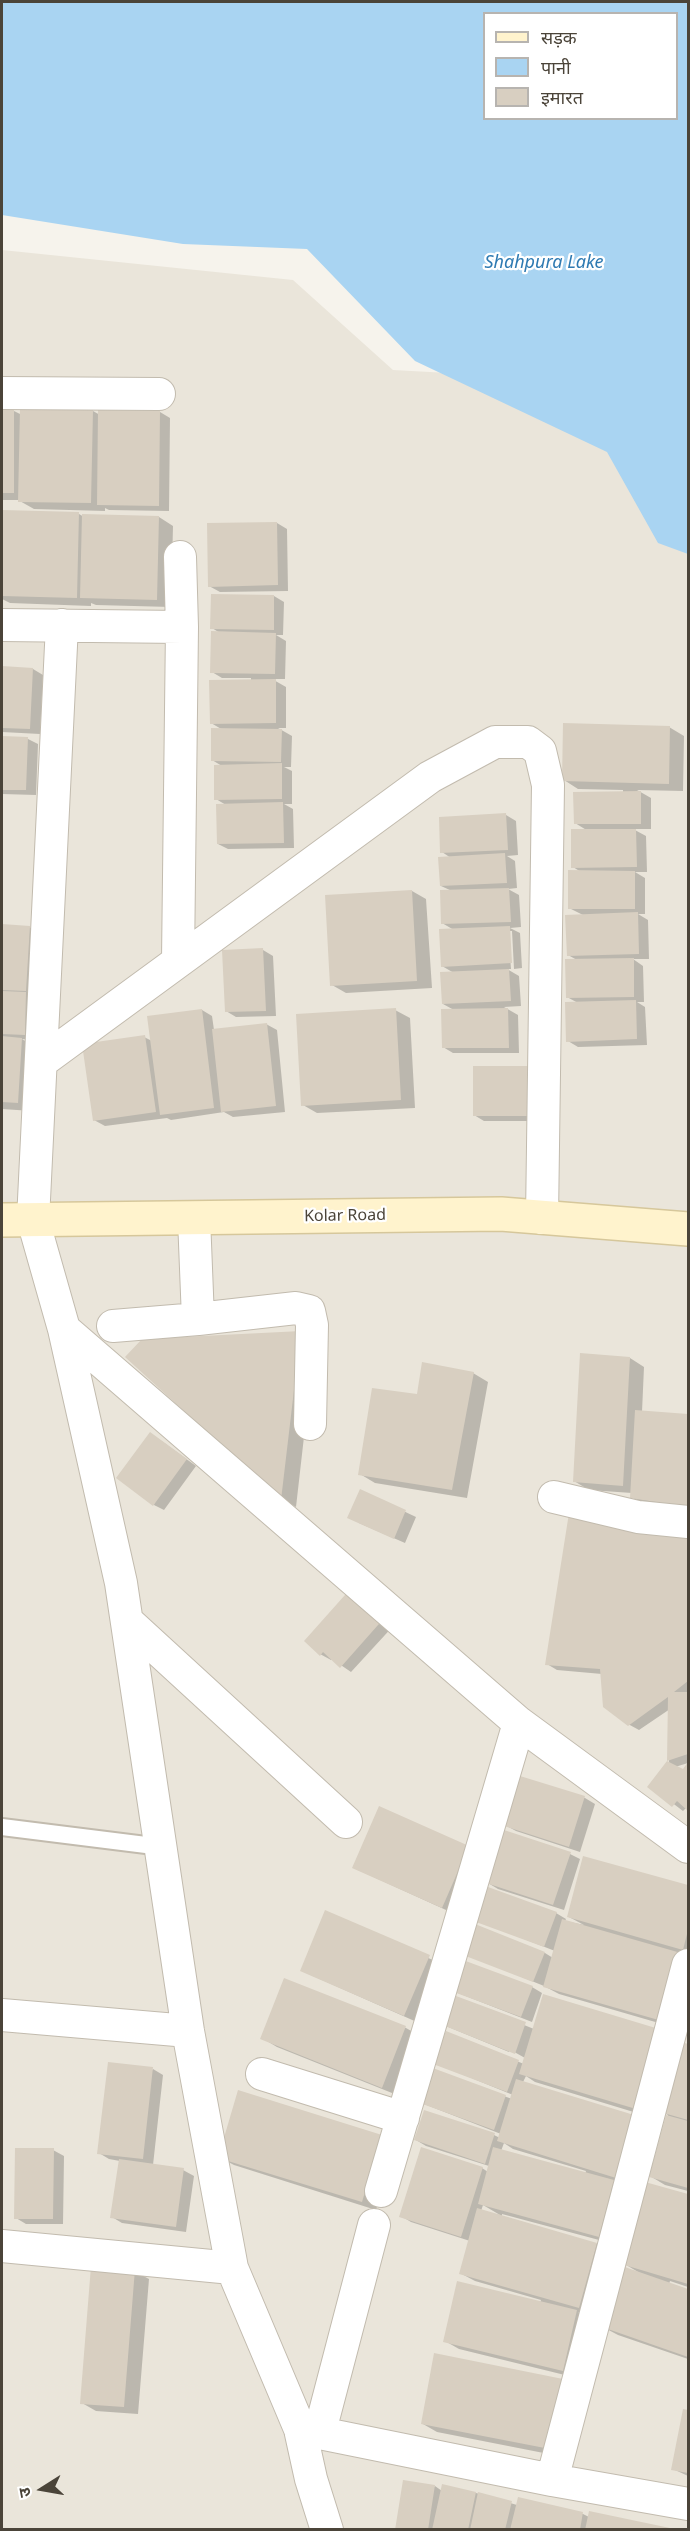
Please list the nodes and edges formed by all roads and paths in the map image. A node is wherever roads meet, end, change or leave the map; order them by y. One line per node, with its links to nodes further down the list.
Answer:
1 (2, 393): 2 (street)
2 (159, 394)
3 (180, 557): 6 (street)
4 (2, 625): 5 (street)
5 (62, 625): 6 (street); 8 (street)
6 (182, 627): 7 (street)
7 (178, 960): 8 (street); 10 (street)
8 (41, 1062): 11 (street)
9 (194, 1218): 10 (main road, Kolar Road); 11 (main road, Kolar Road); 13 (street)
10 (542, 1218): 12 (main road, Kolar Road)
11 (17, 1220): 15 (street)
12 (688, 1228)
13 (198, 1319): 14 (street); 16 (street)
14 (112, 1326)
15 (64, 1329): 19 (street); 20 (street)
16 (310, 1424)
17 (554, 1497): 18 (street)
18 (688, 1522)
19 (128, 1622): 21 (street); 23 (street)
20 (519, 1723): 24 (street); 29 (street)
21 (346, 1822)
22 (2, 1827): 23 (lane)
23 (162, 1847): 27 (street)
24 (688, 1847)
25 (688, 1965): 36 (street)
26 (2, 2015): 27 (street)
27 (188, 2031): 33 (street)
28 (262, 2074): 29 (street)
29 (403, 2118): 30 (street)
30 (381, 2191)
31 (374, 2224): 34 (street)
32 (2, 2246): 33 (street)
33 (232, 2268): 34 (street)
34 (310, 2430): 35 (street); 36 (street)
35 (312, 2479): 38 (street); 39 (street)
36 (552, 2480): 37 (street)
37 (688, 2504)
38 (305, 2529)
39 (327, 2529)

